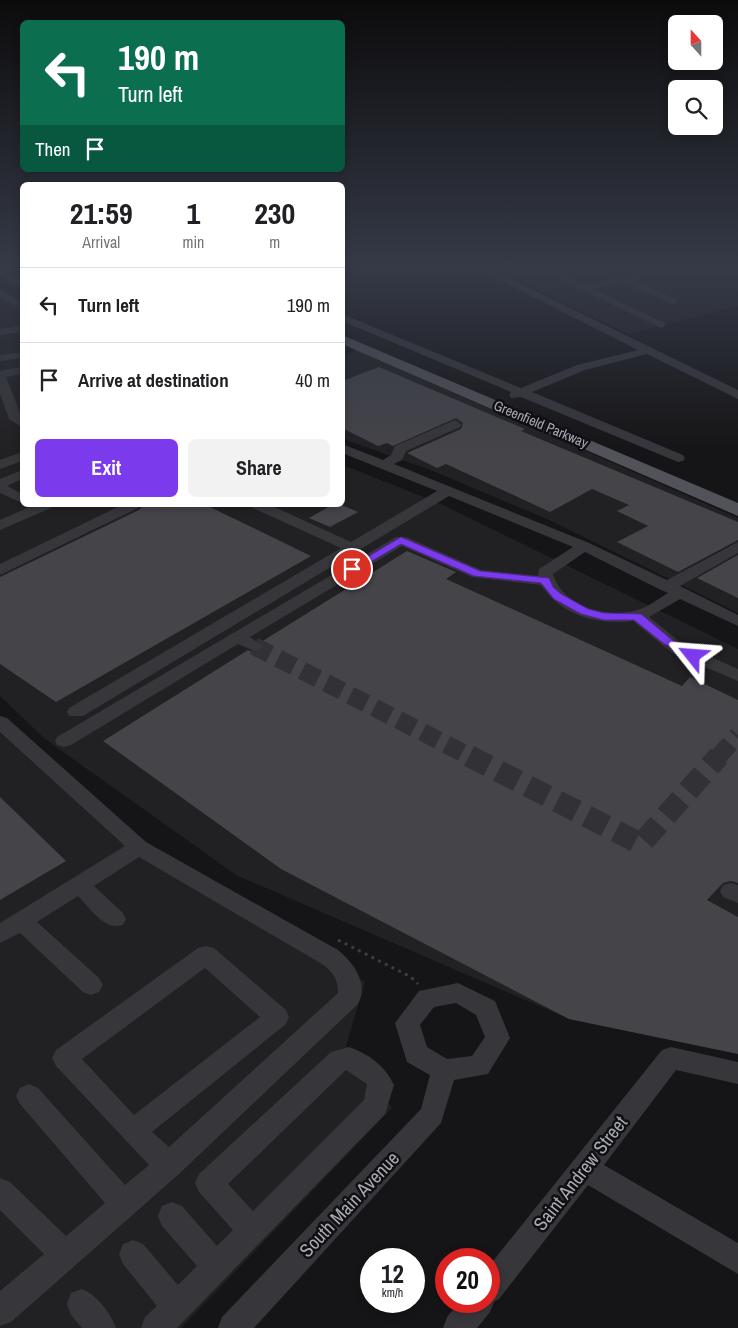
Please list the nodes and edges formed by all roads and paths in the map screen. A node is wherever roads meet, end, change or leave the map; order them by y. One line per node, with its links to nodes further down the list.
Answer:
1 (366, 328): 12 (street)
2 (600, 328): 7 (street)
3 (20, 329): 5 (street)
4 (345, 329): 12 (main road, Greenfield Parkway)
5 (0, 332)
6 (345, 340): 32 (main road, Greenfield Parkway)
7 (646, 351): 12 (street); 13 (street)
8 (20, 355): 9 (street)
9 (0, 358)
10 (20, 371): 11 (street)
11 (0, 376): 14 (street)
12 (514, 395): 18 (street); 25 (main road, Greenfield Parkway)
13 (738, 395)
14 (20, 422)
15 (455, 424): 20 (street)
16 (345, 449): 20 (street)
17 (20, 457): 19 (street)
18 (678, 458)
19 (0, 465)
20 (384, 465): 24 (street)
21 (20, 475): 22 (street)
22 (0, 484)
23 (0, 488): 26 (street)
24 (448, 490): 34 (street); 35 (street)
25 (738, 496)
26 (20, 497)
27 (20, 497): 28 (street)
28 (0, 504)
29 (38, 507): 33 (street)
30 (129, 507): 37 (street)
31 (262, 507): 35 (street)
32 (738, 510)
33 (0, 526)
34 (584, 546): 38 (street); 39 (street)
35 (351, 547): 45 (street)
36 (738, 547): 39 (street)
37 (0, 570)
38 (545, 580): 40 (street); 42 (street)
39 (673, 590): 40 (street); 41 (street)
40 (637, 616): 44 (street)
41 (738, 621)
42 (237, 637): 43 (street); 47 (street)
43 (254, 646)
44 (738, 676)
45 (76, 712)
46 (0, 722): 48 (street)
47 (64, 741)
48 (139, 847): 49 (street); 60 (street)
49 (79, 884): 50 (street); 51 (street)
50 (114, 919)
51 (21, 920): 52 (street); 54 (street)
52 (0, 934)
53 (331, 937): 55 (path)
54 (91, 984)
55 (427, 998): 56 (street); 56 (street)
56 (444, 1070): 77 (street, South Main Avenue)
57 (738, 1073): 61 (street, Saint Andrew Street)
58 (29, 1096): 63 (street)
59 (134, 1130): 59 (street); 60 (street)
60 (169, 1165): 63 (street)
61 (584, 1168): 68 (street); 70 (street, Saint Andrew Street)
62 (0, 1191): 67 (street)
63 (124, 1203): 67 (street)
64 (172, 1216): 69 (street)
65 (252, 1231): 65 (street); 69 (street)
66 (133, 1254): 72 (street)
67 (65, 1255): 73 (street)
68 (738, 1259)
69 (217, 1267): 72 (street)
70 (500, 1275)
71 (82, 1304): 75 (street)
72 (177, 1307): 76 (street)
73 (0, 1311)
74 (470, 1313): 78 (street)
75 (101, 1328)
76 (156, 1328)
77 (233, 1328)
78 (459, 1328)

